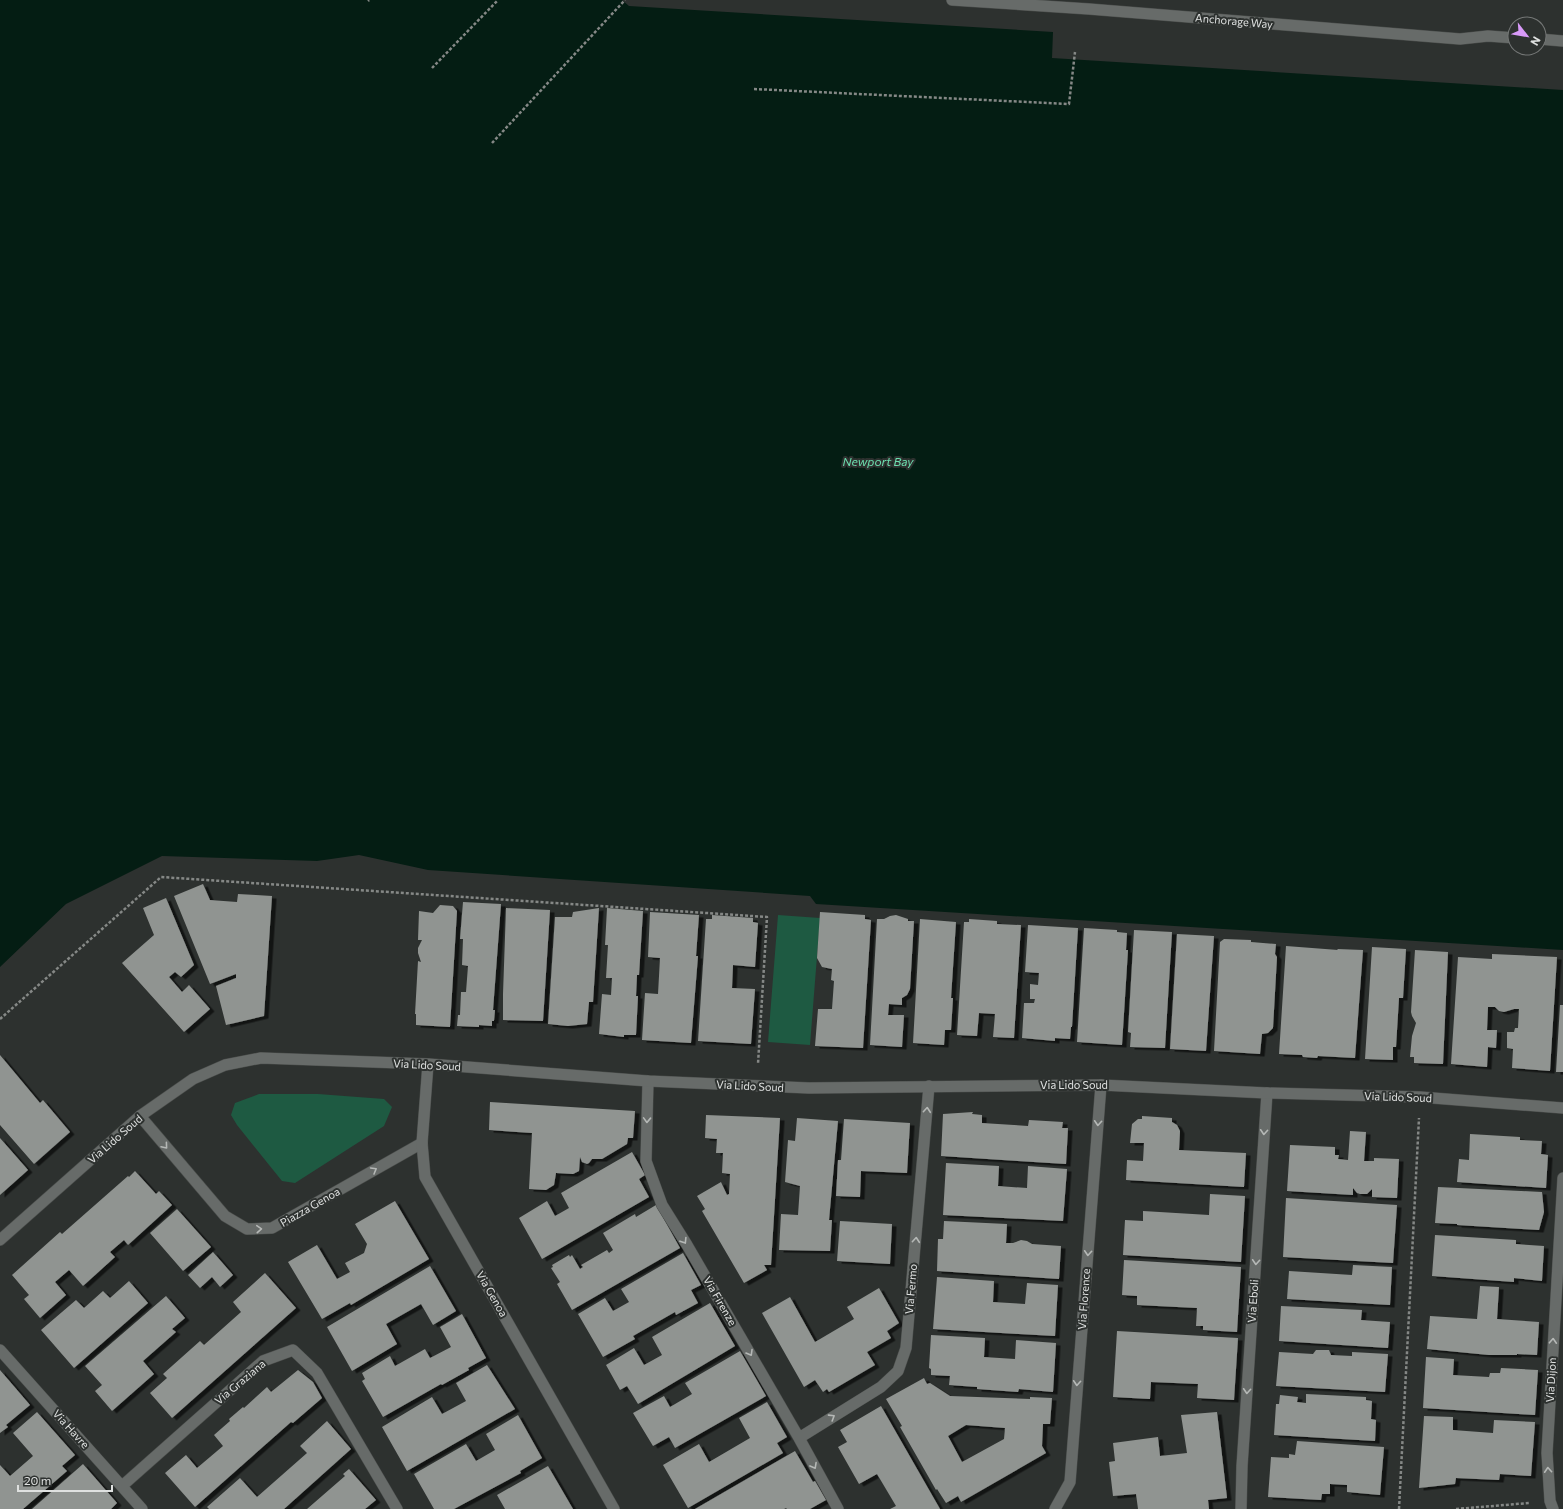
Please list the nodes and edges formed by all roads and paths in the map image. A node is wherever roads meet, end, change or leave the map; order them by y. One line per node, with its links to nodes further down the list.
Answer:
1 (498, 0): 8 (path)
2 (625, 0): 10 (path)
3 (952, 0): 4 (street, Anchorage Way)
4 (1507, 37)
5 (1547, 40): 6 (street)
6 (1563, 41)
7 (1075, 52): 9 (path)
8 (432, 68)
9 (754, 89)
10 (492, 143)
11 (0, 1020): 15 (path)
12 (428, 1064): 13 (street, Via Lido Soud); 20 (street, Via Lido Soud); 21 (street, Via Genoa)
13 (648, 1081): 15 (street, Via Lido Soud); 25 (street, Via Firenze, one-way to 25)
14 (1101, 1085): 16 (street, Via Lido Soud); 17 (street, Via Lido Soud); 32 (street, Via Florence, one-way to 32)
15 (756, 1086): 16 (street, Via Lido Soud)
16 (929, 1086): 25 (street, Via Fermo, one-way to 16)
17 (1267, 1093): 18 (street, Via Lido Soud); 33 (street, Via Eboli, one-way to 33)
18 (1420, 1097): 19 (street, Via Lido Soud); 34 (path)
19 (1563, 1108)
20 (140, 1116): 21 (street, Piazza Genoa, one-way to 21); 23 (street, Via Lido Soud)
21 (422, 1143): 30 (street, Via Genoa)
22 (1563, 1178): 27 (street, Via Dijon, one-way to 22)
23 (0, 1240)
24 (0, 1350): 26 (street, Via Havre)
25 (799, 1438): 31 (street, Via Firenze, one-way to 31)
26 (122, 1486): 28 (street, Via Havre); 29 (street, Via Graziana)
27 (1551, 1505): 35 (path)
28 (142, 1509)
29 (397, 1509)
30 (614, 1509)
31 (838, 1509)
32 (1055, 1509)
33 (1241, 1509)
34 (1400, 1509)
35 (1456, 1509)

